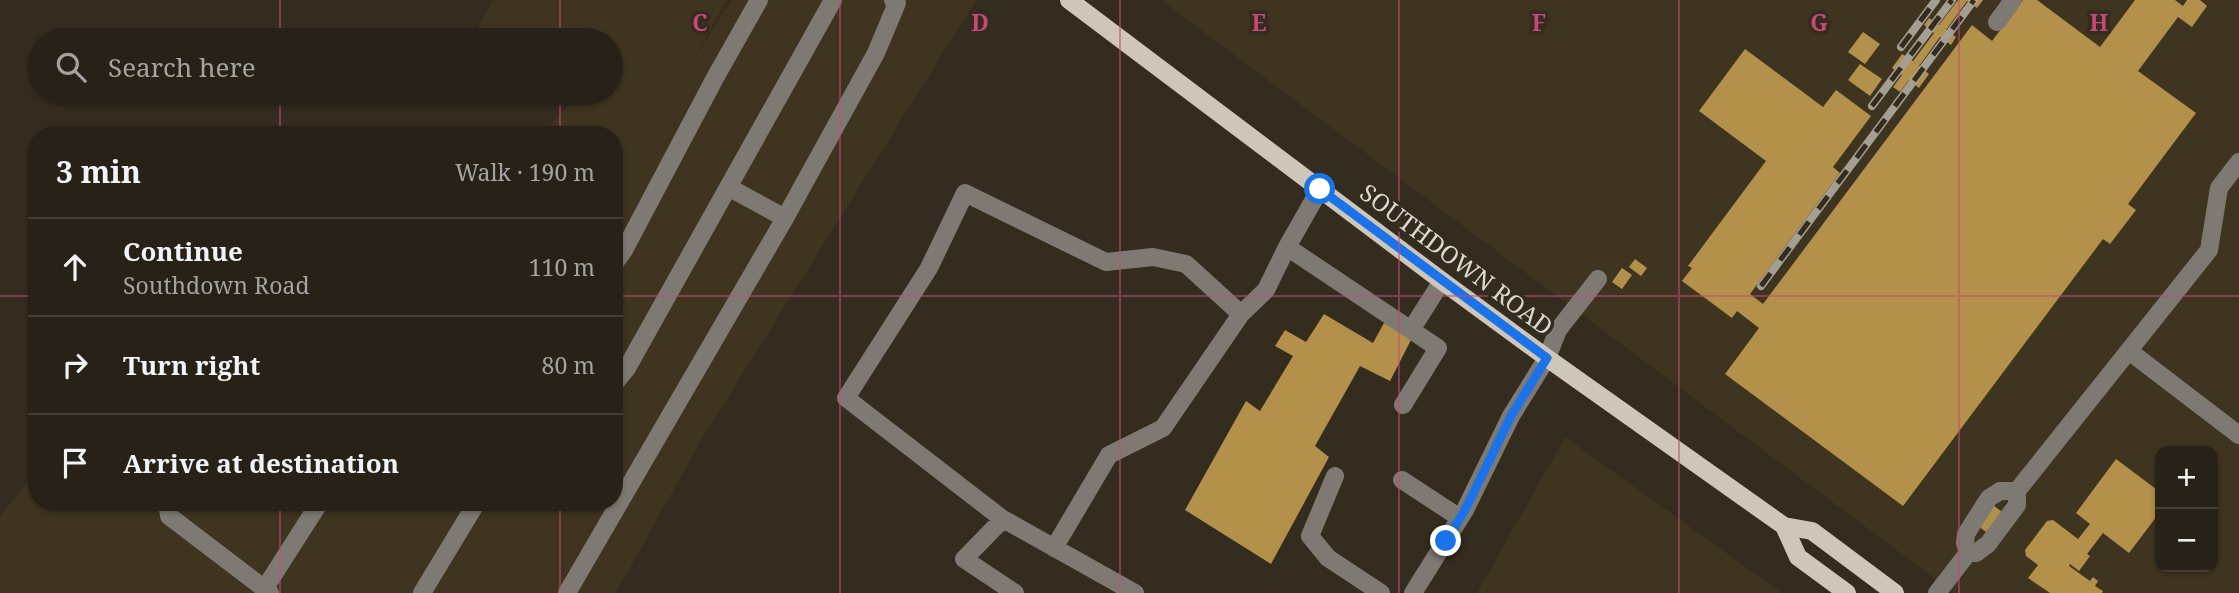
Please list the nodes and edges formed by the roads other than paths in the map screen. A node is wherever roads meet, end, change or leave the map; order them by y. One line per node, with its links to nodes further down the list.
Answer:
1 (759, 0): 12 (lane)
2 (833, 0): 8 (lane)
3 (893, 0): 10 (lane)
4 (1069, 0): 9 (main road, SOUTHDOWN ROAD)
5 (2013, 0): 6 (lane)
6 (1997, 22)
7 (2239, 162): 17 (lane)
8 (728, 187): 10 (lane); 19 (lane)
9 (1320, 189): 11 (lane); 14 (main road, SOUTHDOWN ROAD)
10 (785, 218): 25 (lane)
11 (1287, 247): 15 (lane); 16 (lane)
12 (623, 251)
13 (1598, 279): 18 (lane)
14 (1442, 281): 16 (lane); 18 (main road, SOUTHDOWN ROAD)
15 (1241, 314): 31 (lane); 33 (lane)
16 (1411, 330): 20 (lane)
17 (2129, 351): 21 (lane); 24 (lane)
18 (1547, 358): 30 (lane); 32 (main road, SOUTHDOWN ROAD)
19 (623, 373)
20 (1403, 405)
21 (2239, 435)
22 (1335, 476): 40 (lane)
23 (1402, 480): 30 (lane)
24 (2017, 491): 34 (lane); 34 (lane)
25 (623, 497)
26 (168, 511): 35 (lane)
27 (315, 511): 35 (lane)
28 (472, 511): 36 (lane)
29 (615, 511): 37 (lane)
30 (1460, 518): 41 (lane)
31 (1004, 520): 33 (lane); 38 (lane)
32 (1784, 526): 42 (main road, SOUTHDOWN ROAD); 43 (main road, SOUTHDOWN ROAD)
33 (1054, 548): 39 (lane)
34 (1968, 553): 44 (lane)
35 (267, 591)
36 (422, 593)
37 (567, 593)
38 (1014, 593)
39 (1135, 593)
40 (1381, 593)
41 (1413, 593)
42 (1847, 593)
43 (1895, 593)
44 (1937, 593)

